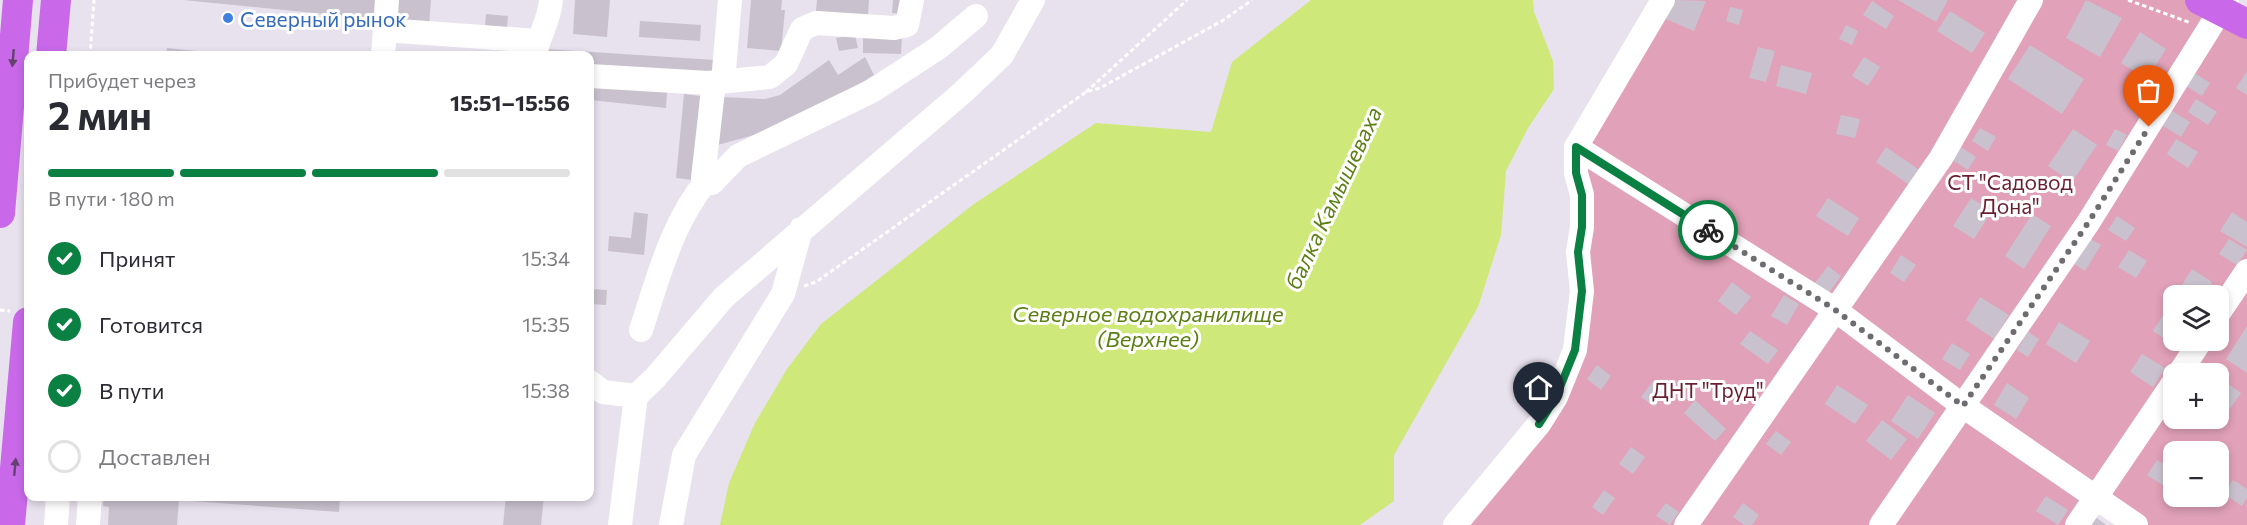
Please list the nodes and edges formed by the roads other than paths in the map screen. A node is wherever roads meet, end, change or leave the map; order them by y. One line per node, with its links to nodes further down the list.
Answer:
1 (18, 0): 18 (main road, one-way to 18)
2 (56, 0): 14 (main road)
3 (387, 0): 12 (street)
4 (551, 0): 13 (street)
5 (730, 0): 17 (street)
6 (912, 0): 17 (street)
7 (1033, 0): 22 (street)
8 (1663, 0): 19 (street)
9 (2031, 0): 25 (street)
10 (2227, 10): 31 (street)
11 (976, 16): 20 (street)
12 (385, 30): 13 (street); 15 (street)
13 (536, 48)
14 (51, 51)
15 (383, 51)
16 (594, 76): 17 (street)
17 (718, 82): 20 (street)
18 (4, 103): 21 (main road)
19 (1576, 147): 25 (street); 40 (street)
20 (707, 180): 26 (street)
21 (0, 213)
22 (802, 228): 29 (street); 39 (street)
23 (2247, 271): 24 (street)
24 (2229, 298)
25 (1834, 309): 31 (street); 41 (street)
26 (641, 330)
27 (594, 385): 29 (street)
28 (24, 396): 35 (main road, one-way to 28)
29 (636, 396): 38 (street)
30 (2163, 398): 32 (street)
31 (1963, 406): 32 (street); 42 (street)
32 (2096, 498): 43 (street); 44 (street)
33 (58, 501): 36 (street)
34 (90, 501): 37 (street)
35 (10, 525)
36 (56, 525)
37 (88, 525)
38 (620, 525)
39 (671, 525)
40 (1455, 525)
41 (1686, 525)
42 (1881, 525)
43 (2077, 525)
44 (2136, 525)

